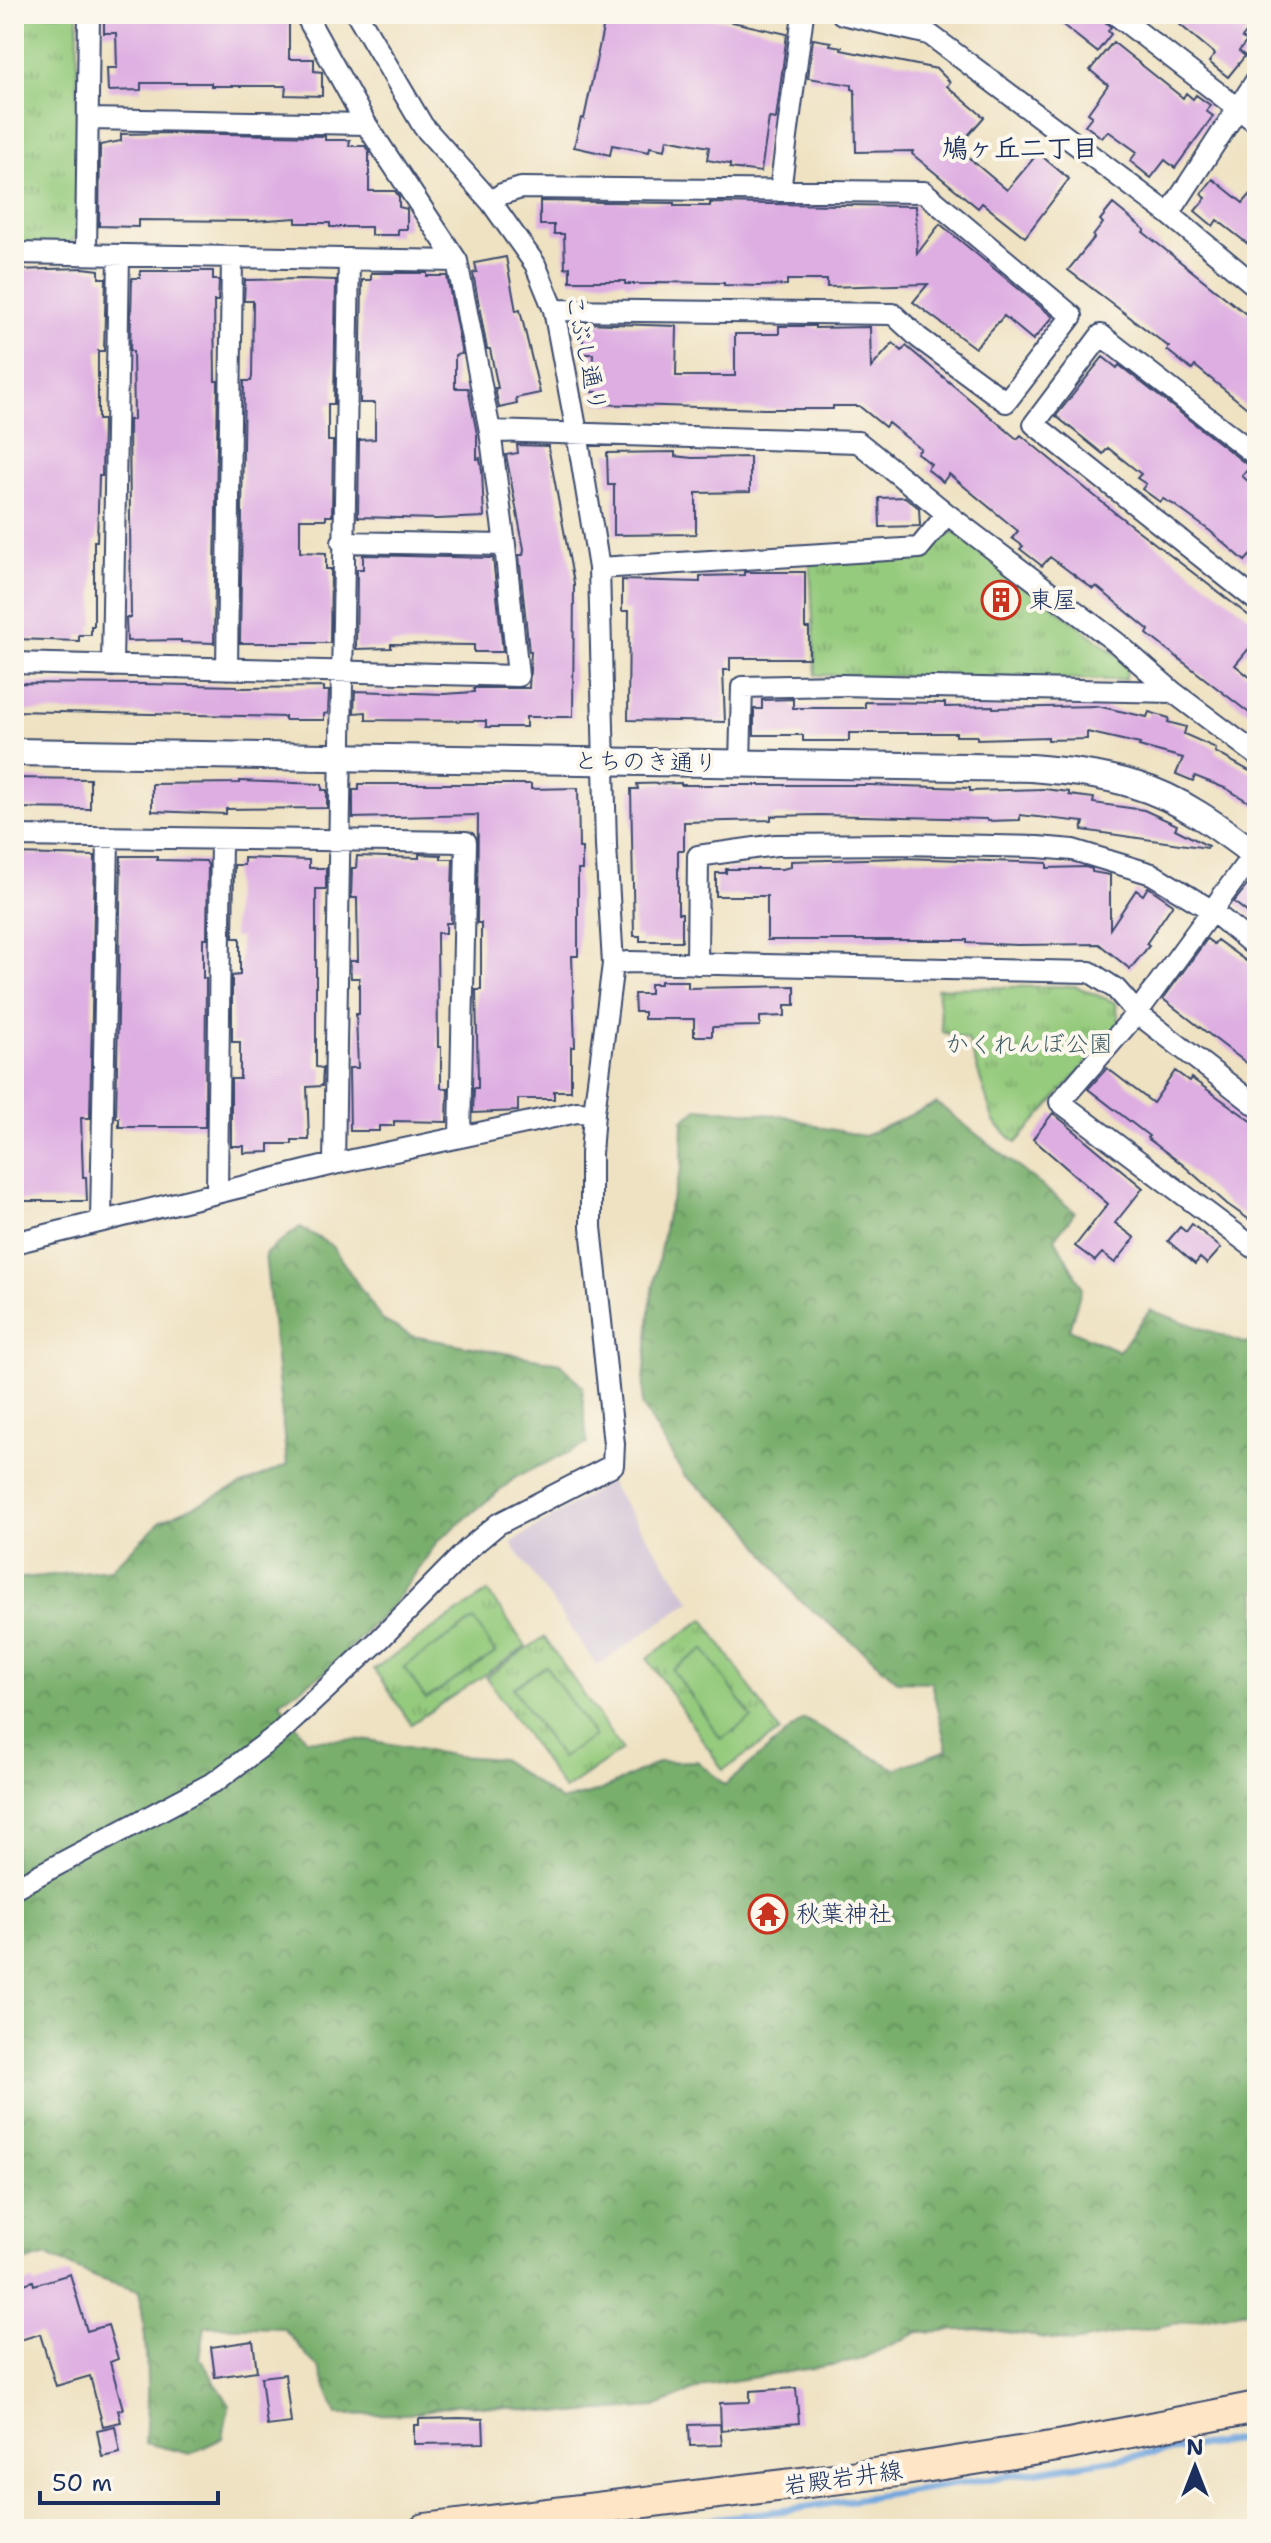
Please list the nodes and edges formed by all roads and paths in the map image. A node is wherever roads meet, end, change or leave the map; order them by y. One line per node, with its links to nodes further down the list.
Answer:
1 (89, 14): 10 (street)
2 (305, 14): 12 (street)
3 (357, 14): 14 (street, こぶし通り)
4 (803, 14): 13 (street)
5 (842, 14): 7 (street)
6 (1115, 14): 9 (street)
7 (895, 19): 15 (street)
8 (1257, 79): 9 (street)
9 (1238, 108): 11 (street); 15 (street)
10 (88, 119): 12 (street); 17 (street)
11 (1257, 123)
12 (366, 124): 21 (street)
13 (780, 191): 14 (street); 23 (street)
14 (491, 202): 23 (street, こぶし通り)
15 (1169, 214): 22 (street)
16 (14, 253): 17 (street)
17 (86, 254): 18 (street)
18 (119, 255): 19 (street); 33 (street)
19 (232, 257): 20 (street); 34 (street)
20 (349, 259): 21 (street); 28 (street)
21 (457, 261): 24 (street)
22 (1257, 287)
23 (554, 310): 25 (street, こぶし通り)
24 (490, 431): 25 (street); 29 (street)
25 (577, 433): 27 (street); 30 (street, こぶし通り)
26 (1257, 456): 31 (street)
27 (947, 514): 30 (street); 36 (street)
28 (342, 542): 29 (street); 35 (street)
29 (505, 545): 35 (street)
30 (599, 568): 40 (street, こぶし通り)
31 (1257, 601)
32 (14, 663): 33 (street)
33 (112, 666): 34 (street)
34 (227, 669): 35 (street)
35 (340, 672): 39 (street)
36 (1173, 692): 38 (street); 41 (street)
37 (14, 752): 39 (street, とちのき通り)
38 (1257, 755)
39 (340, 758): 40 (street, とちのき通り); 45 (street)
40 (604, 761): 41 (street, とちのき通り); 49 (street, こぶし通り)
41 (740, 764): 46 (street, とちのき通り)
42 (14, 836): 43 (street)
43 (108, 837): 44 (street); 57 (street)
44 (221, 839): 45 (street); 56 (street)
45 (337, 840): 54 (street); 55 (street)
46 (1256, 853): 47 (street)
47 (1211, 910): 48 (street); 50 (street); 51 (street)
48 (1257, 948)
49 (613, 964): 50 (street); 53 (street, こぶし通り)
50 (697, 964): 51 (street)
51 (1137, 1013): 52 (street); 59 (street)
52 (1257, 1106)
53 (594, 1113): 54 (street); 60 (street, こぶし通り)
54 (460, 1136): 55 (street)
55 (334, 1164): 56 (street)
56 (217, 1193): 57 (street)
57 (101, 1220): 58 (street)
58 (14, 1243)
59 (1257, 1250)
60 (14, 1888)
61 (1257, 2407): 62 (main road, 岩殿岩井線)
62 (425, 2529)

